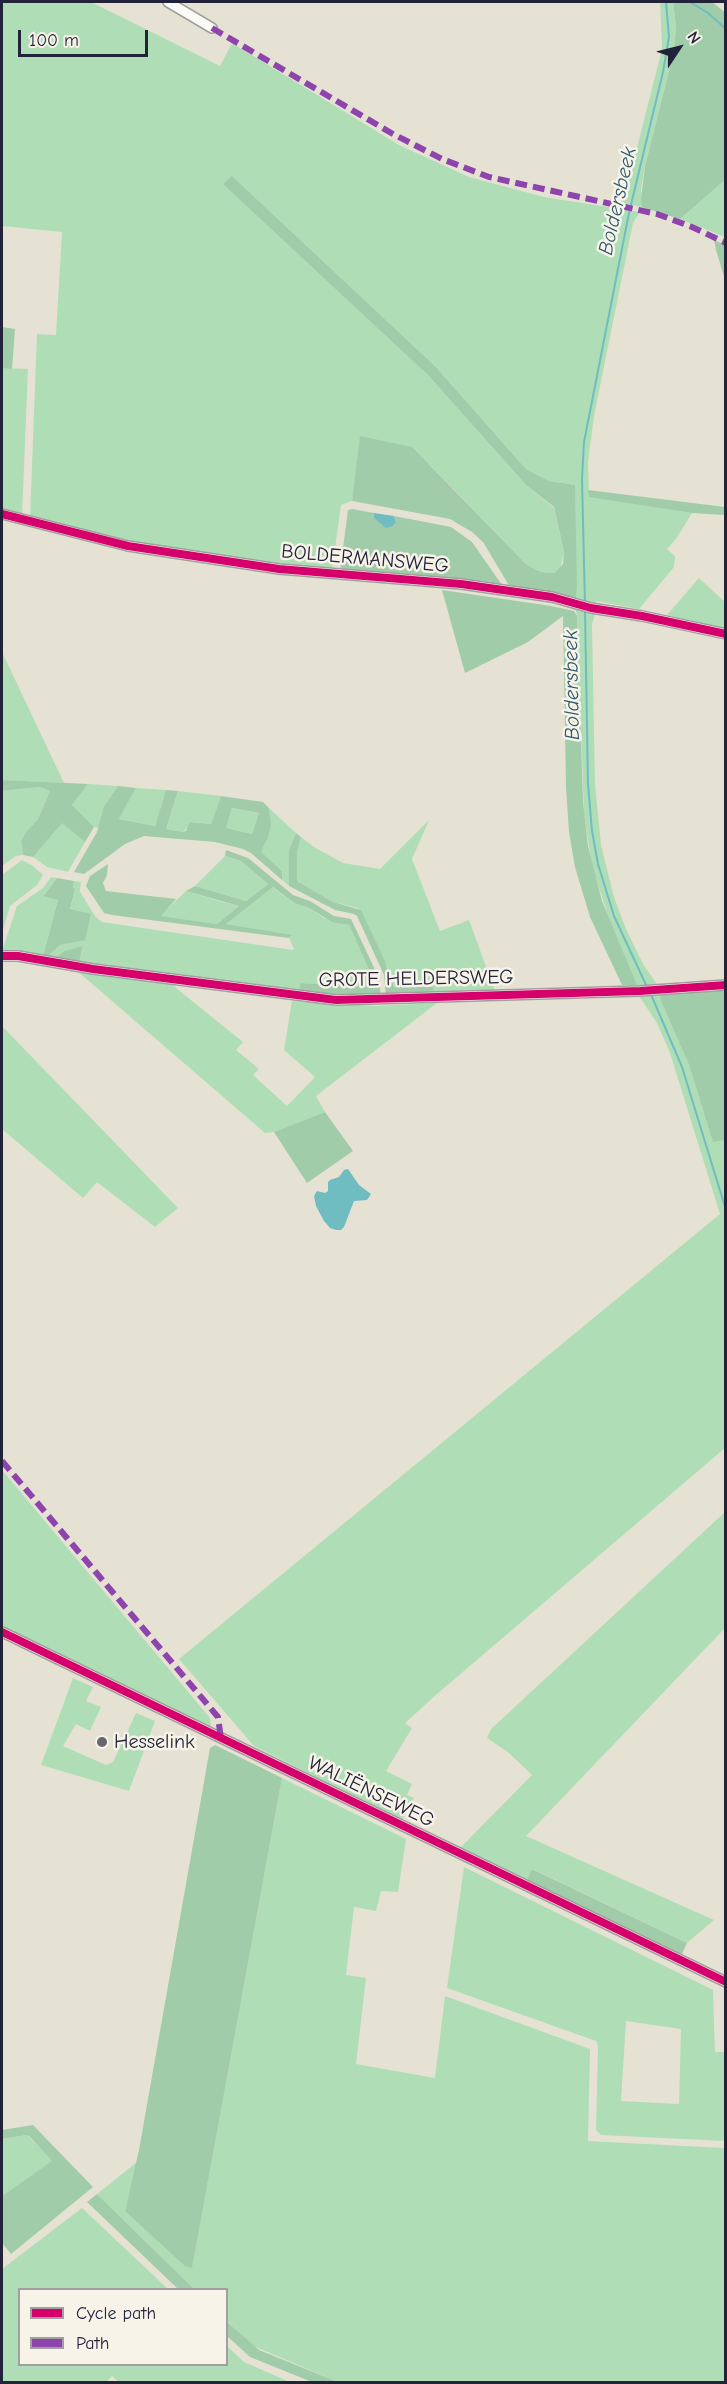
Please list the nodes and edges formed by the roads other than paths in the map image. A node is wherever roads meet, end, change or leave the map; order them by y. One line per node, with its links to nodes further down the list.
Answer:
1 (168, 2): 2 (street)
2 (212, 28)
3 (2, 513): 4 (street, BOLDERMANSWEG)
4 (726, 634)
5 (2, 956): 6 (street, GROTE HELDERSWEG)
6 (726, 985)
7 (2, 1632): 8 (street, WALIËNSEWEG)
8 (726, 1982)

